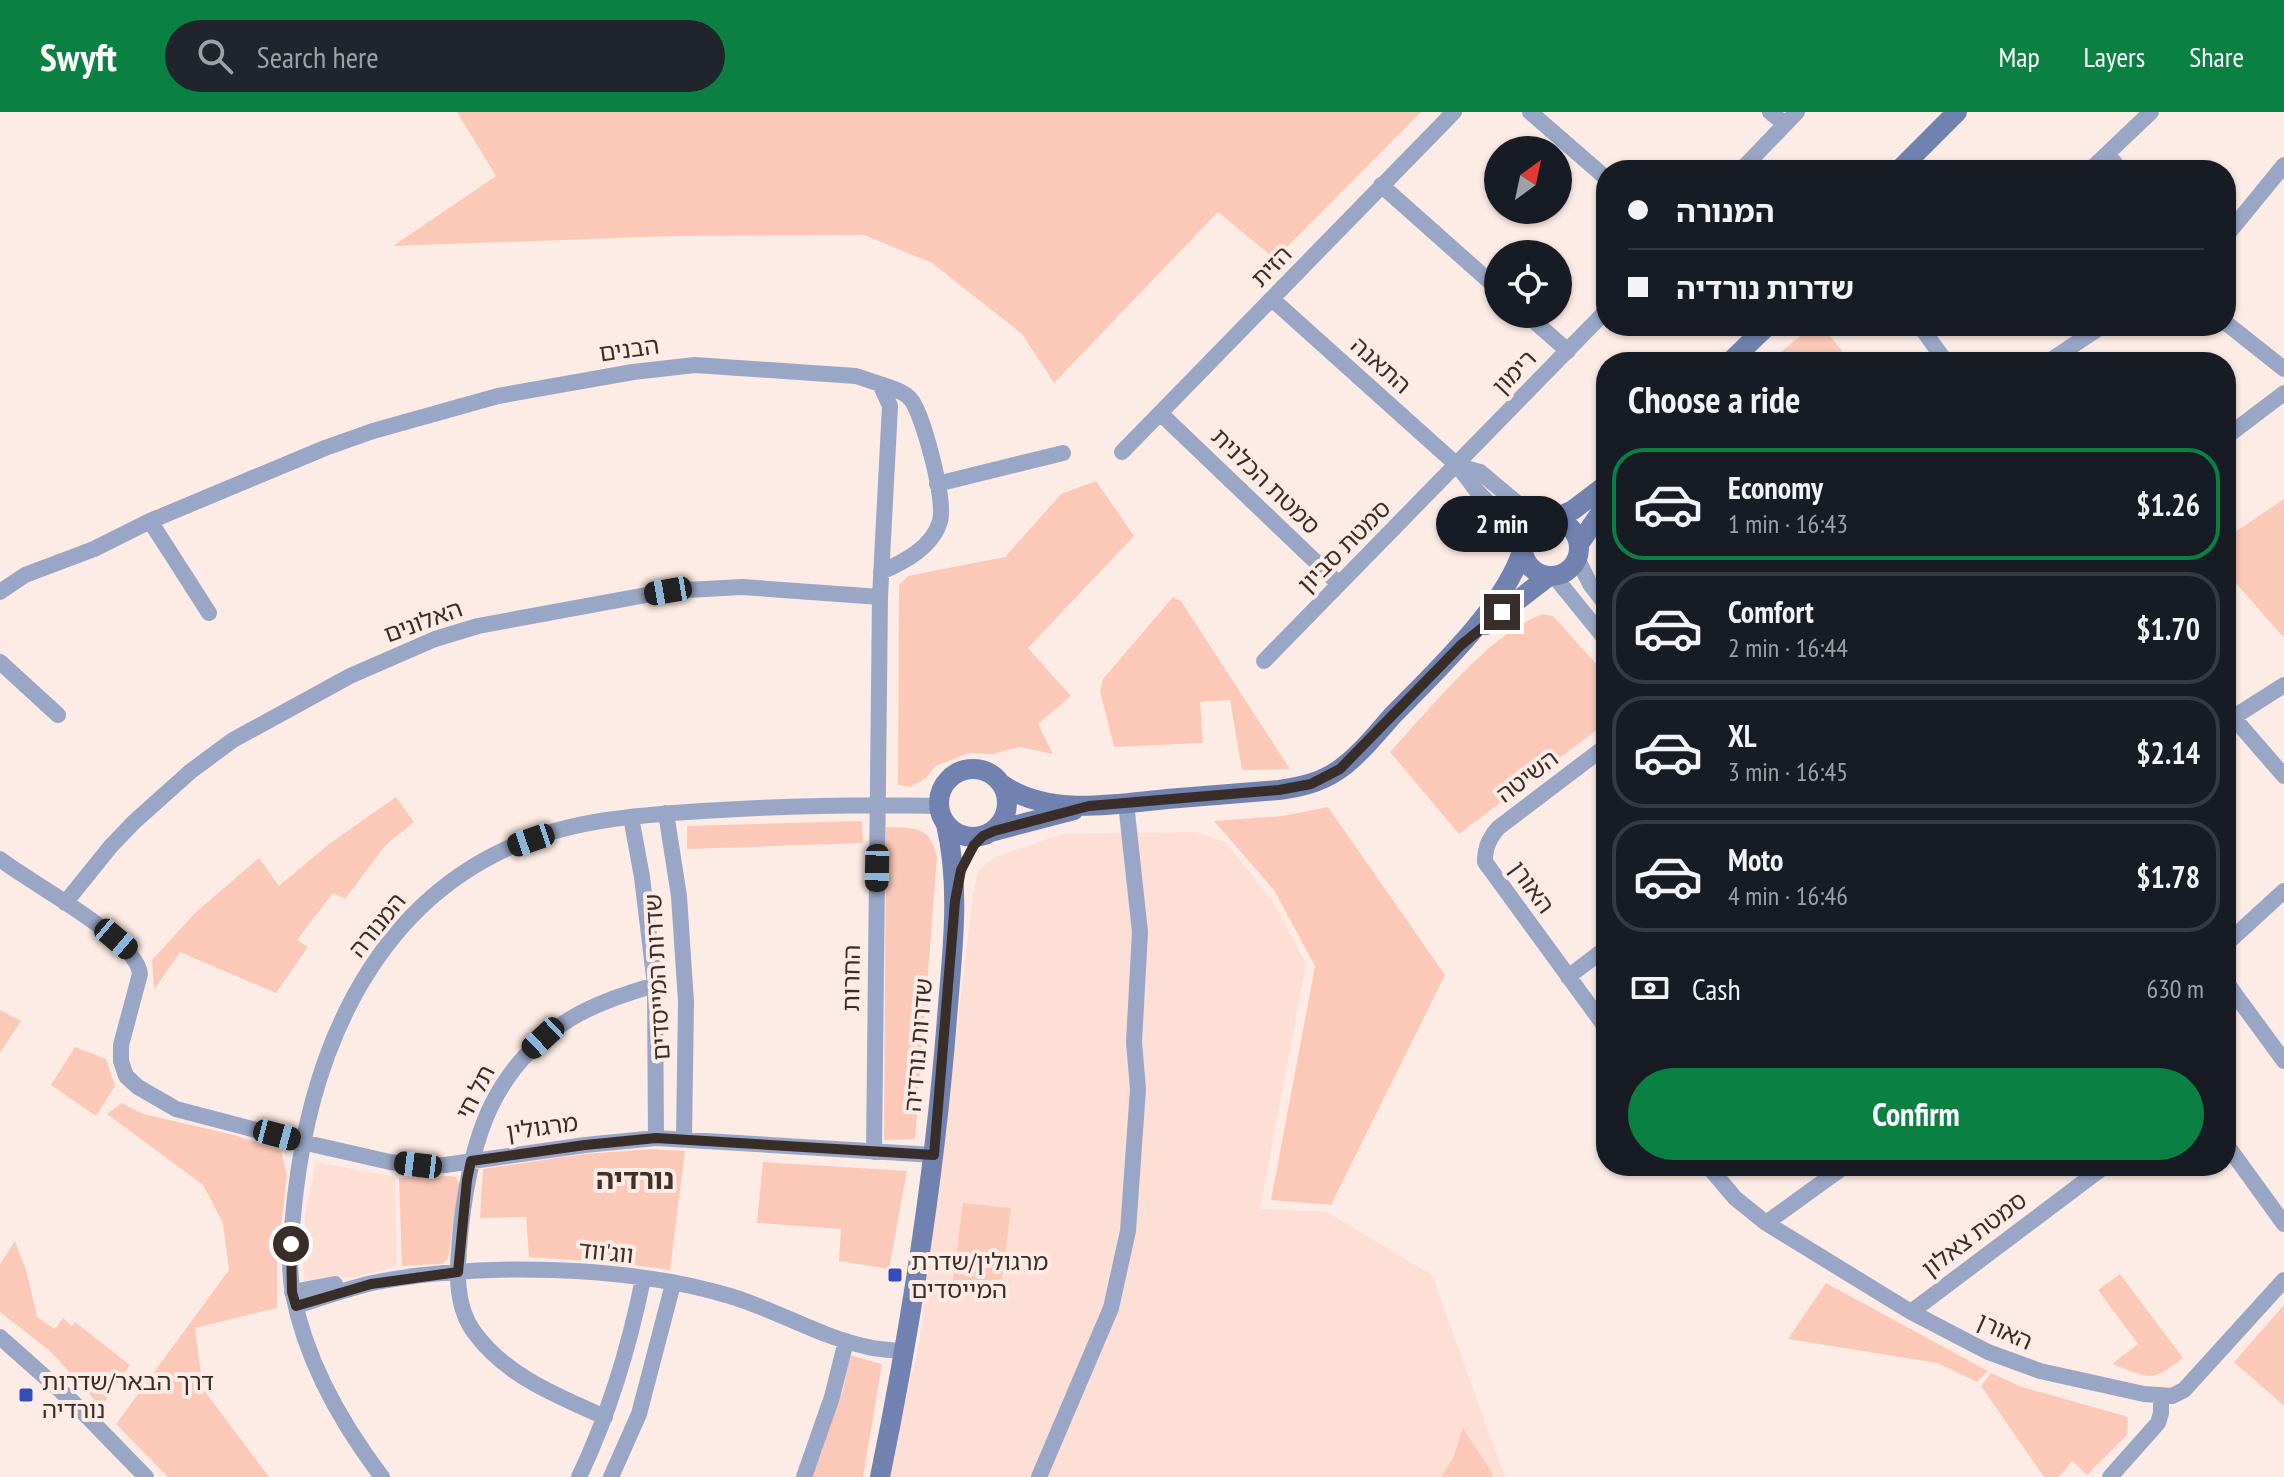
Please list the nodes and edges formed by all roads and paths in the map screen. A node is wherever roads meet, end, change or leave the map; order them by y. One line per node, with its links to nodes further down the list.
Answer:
1 (1454, 112): 16 (street, הזית)
2 (1530, 112): 15 (street)
3 (1770, 112): 6 (street)
4 (1957, 112): 7 (street)
5 (2151, 112): 8 (street)
6 (1791, 118): 9 (street)
7 (1928, 142): 10 (street); 11 (street)
8 (2108, 154): 12 (street); 13 (street)
9 (1751, 160)
10 (1909, 160)
11 (1918, 160)
12 (2101, 160)
13 (2112, 160)
14 (2284, 165): 17 (street)
15 (1596, 169)
16 (1381, 185): 18 (street); 19 (street, הזית)
17 (2236, 224)
18 (1484, 277)
19 (1273, 300): 31 (street, הזית); 35 (street, התאנה)
20 (1596, 322): 25 (street, רימון)
21 (1542, 328): 25 (street)
22 (2236, 331): 28 (street)
23 (1758, 336): 26 (street)
24 (2087, 336): 27 (street)
25 (1568, 351): 35 (street, רימון)
26 (1741, 352)
27 (2063, 352)
28 (2284, 369)
29 (880, 384): 36 (street, הבנים); 38 (street, הבנים); 43 (street)
30 (2284, 393): 32 (street)
31 (1160, 413): 33 (street, הזית); 45 (street, סמטת הכלנית)
32 (2236, 429)
33 (1122, 452)
34 (1063, 453): 36 (street)
35 (1458, 466): 40 (street, התאנה); 41 (street, התאנה); 45 (street, סמטת סביון)
36 (937, 484): 43 (street, הבנים)
37 (1596, 493): 40 (street)
38 (150, 521): 46 (street, הבנים); 49 (street)
39 (1596, 521): 42 (street)
40 (1545, 522): 41 (street); 42 (street)
41 (1524, 546): 44 (street); 51 (street)
42 (1578, 551): 44 (street); 47 (street)
43 (881, 572): 48 (street)
44 (1552, 576): 50 (street); 51 (street)
45 (1339, 584): 52 (street, סמטת סביון)
46 (0, 592)
47 (1596, 592)
48 (880, 597): 62 (street); 72 (street, האלונים)
49 (209, 613)
50 (1596, 628)
51 (1461, 645): 61 (street)
52 (1264, 661)
53 (0, 662): 56 (street)
54 (2284, 685): 55 (street)
55 (2236, 712)
56 (58, 715)
57 (2236, 725): 59 (street)
58 (1596, 754): 68 (street, השיטה)
59 (2284, 776)
60 (1003, 785): 63 (street); 65 (street); 67 (street)
61 (1126, 803): 63 (street); 110 (street)
62 (877, 804): 64 (street, המנורה); 65 (street, המנורה); 83 (street, החרות)
63 (1089, 806): 67 (street)
64 (666, 813): 66 (street, המנורה); 81 (street, שדרות המייסדים)
65 (942, 815): 67 (street); 71 (street, שדרות נורדיה)
66 (631, 817): 76 (street, שדרות המייסדים); 82 (street, המנורה)
67 (988, 833): 71 (street, שדרות נורדיה)
68 (1485, 850): 75 (street, האורן)
69 (0, 859): 72 (street)
70 (2284, 891): 73 (street)
71 (955, 901): 84 (street, שדרות נורדיה)
72 (65, 903): 82 (street)
73 (2236, 935)
74 (1596, 956): 75 (street)
75 (1568, 977): 78 (street, האורן)
76 (655, 985): 80 (street, שדרות המייסדים); 86 (street, תל חי)
77 (2236, 996): 79 (street)
78 (1596, 1015)
79 (2284, 1061)
80 (656, 1138): 81 (street, מרגולין); 86 (street, מרגולין)
81 (684, 1140): 83 (street, מרגולין)
82 (302, 1142): 86 (street, מרגולין); 97 (street, המנורה)
83 (874, 1152): 84 (street, מרגולין)
84 (934, 1155): 101 (street, שדרות נורדיה)
85 (2236, 1158): 91 (street)
86 (471, 1161): 92 (street, תל חי)
87 (1716, 1176): 90 (street, האורן)
88 (1831, 1176): 90 (street)
89 (2092, 1176): 98 (street, סמטת צאלון)
90 (1766, 1223): 98 (street, האורן)
91 (2284, 1224)
92 (458, 1272): 93 (street, ווג'ווד); 97 (street, ווג'ווד); 103 (street, תל חי)
93 (643, 1279): 96 (street, ווג'ווד); 103 (street)
94 (2284, 1280): 102 (street)
95 (335, 1284): 97 (street)
96 (673, 1284): 100 (street, ווג'ווד); 108 (street)
97 (294, 1299): 106 (street, המנורה)
98 (1911, 1312): 102 (street, האורן)
99 (0, 1337): 105 (street)
100 (846, 1341): 101 (street, ווג'ווד); 109 (street)
101 (904, 1351): 104 (street, שדרות נורדיה)
102 (2161, 1397): 111 (street)
103 (605, 1417): 107 (street)
104 (885, 1475)
105 (146, 1477)
106 (382, 1477)
107 (579, 1477)
108 (611, 1477)
109 (804, 1477)
110 (1039, 1477)
111 (2110, 1477)

